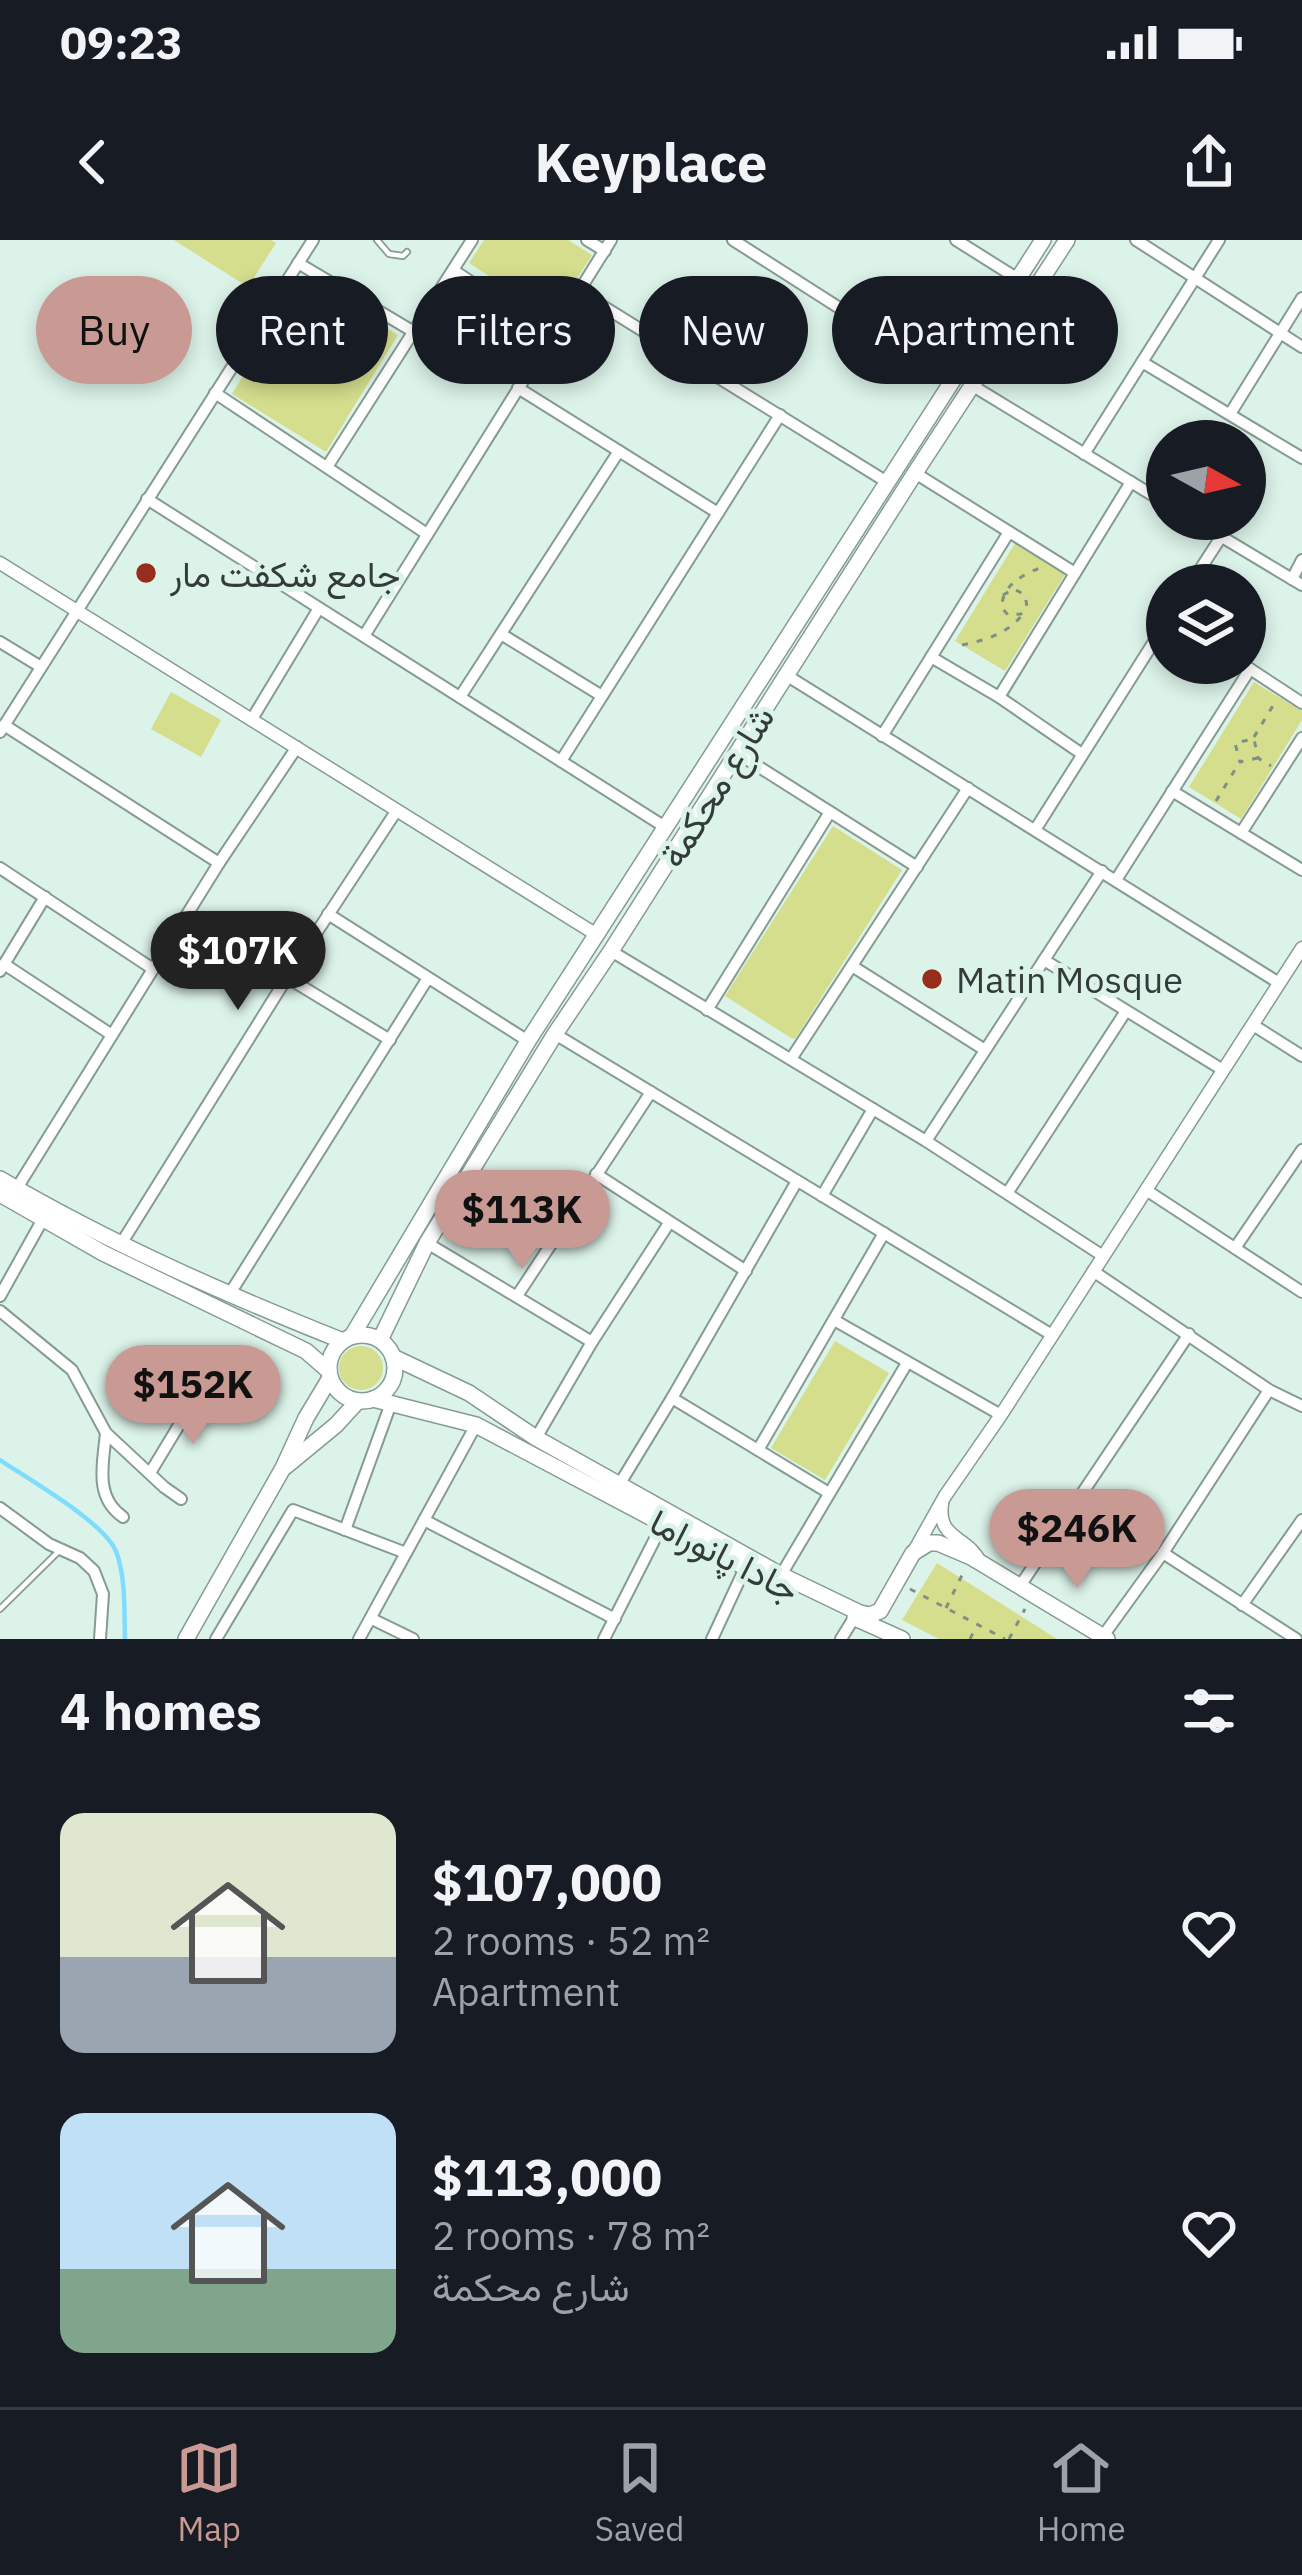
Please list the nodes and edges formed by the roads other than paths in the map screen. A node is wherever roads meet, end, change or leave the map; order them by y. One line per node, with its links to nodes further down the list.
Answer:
1 (313, 240): 13 (street)
2 (376, 240): 12 (lane)
3 (472, 240): 14 (street)
4 (587, 240): 11 (street)
5 (733, 240): 22 (street)
6 (956, 240): 18 (street)
7 (1042, 240): 19 (main road, شارع محكمة)
8 (1067, 240): 31 (main road, شارع محكمة)
9 (1136, 240): 20 (street)
10 (1219, 240): 20 (street)
11 (608, 246): 17 (street)
12 (407, 253)
13 (298, 263): 24 (street); 33 (street)
14 (453, 270): 15 (street); 16 (street)
15 (449, 276)
16 (462, 276)
17 (590, 276)
18 (1013, 276)
19 (1020, 276)
20 (1194, 280): 25 (street); 28 (street)
21 (1302, 298): 25 (street)
22 (832, 303)
23 (615, 314): 35 (street)
24 (412, 331)
25 (1279, 332): 27 (street); 34 (street)
26 (412, 335): 39 (street)
27 (1302, 347)
28 (1142, 362): 34 (street); 37 (street)
29 (520, 384): 32 (street)
30 (949, 384): 41 (main road, شارع محكمة)
31 (973, 386): 37 (street); 40 (main road, شارع محكمة)
32 (518, 388): 36 (street); 47 (street)
33 (215, 393): 39 (street); 44 (street)
34 (1230, 414): 38 (street)
35 (780, 416): 41 (street); 45 (street)
36 (619, 451): 45 (street); 58 (street)
37 (1084, 454): 42 (street)
38 (1302, 458)
39 (327, 467): 47 (street)
40 (915, 473): 46 (street); 49 (main road, شارع محكمة)
41 (886, 482): 49 (main road, شارع محكمة)
42 (1131, 482): 43 (street); 52 (street)
43 (1146, 491)
44 (147, 499): 56 (street); 57 (street)
45 (718, 513): 67 (street)
46 (1009, 532): 52 (street); 62 (street)
47 (427, 534): 59 (street)
48 (1226, 540): 54 (street)
49 (852, 556): 53 (main road, شارع محكمة); 55 (main road, شارع محكمة)
50 (1302, 560): 54 (street)
51 (0, 563): 57 (street)
52 (1075, 573): 69 (street)
53 (824, 582): 55 (main road); 83 (main road, شارع محكمة)
54 (1297, 582)
55 (841, 590): 64 (main road, شارع محكمة)
56 (319, 608): 59 (street); 71 (street)
57 (78, 610): 63 (street); 71 (street)
58 (501, 634): 67 (street); 68 (street)
59 (364, 636): 68 (street)
60 (0, 642): 63 (street)
61 (1146, 654): 77 (street)
62 (931, 657): 69 (street); 73 (street)
63 (41, 667): 72 (street)
64 (786, 675): 73 (street); 76 (main road, شارع محكمة)
65 (1266, 680): 70 (street)
66 (1234, 684): 80 (street)
67 (602, 696): 78 (street)
68 (460, 697): 78 (street)
69 (999, 697): 77 (street)
70 (1302, 703)
71 (252, 719): 75 (street)
72 (2, 728): 86 (street)
73 (882, 736): 79 (street)
74 (1302, 738): 85 (street)
75 (297, 747): 81 (street); 86 (street)
76 (737, 753): 82 (street); 97 (main road, شارع محكمة)
77 (1082, 754): 84 (street)
78 (561, 761): 83 (street)
79 (968, 788): 84 (street); 87 (street)
80 (1172, 791): 85 (street); 91 (street)
81 (398, 810): 93 (street); 95 (street)
82 (830, 812): 87 (street); 105 (street)
83 (665, 827): 95 (main road, شارع محكمة)
84 (1034, 830): 90 (street)
85 (1241, 832): 89 (street)
86 (219, 863): 94 (street)
87 (916, 867): 99 (street)
88 (0, 868): 92 (street)
89 (1302, 870)
90 (1102, 871): 91 (street); 98 (street)
91 (1116, 880): 104 (street)
92 (45, 897): 100 (street); 101 (street)
93 (328, 914): 102 (street); 103 (street)
94 (186, 916): 101 (street); 103 (street)
95 (597, 935): 111 (main road, شارع محكمة)
96 (1302, 948): 104 (street)
97 (611, 951): 105 (street); 108 (main road, شارع محكمة)
98 (1045, 960): 106 (street); 112 (street)
99 (852, 966): 112 (street); 114 (street)
100 (2, 968): 109 (street)
101 (153, 969): 109 (street)
102 (428, 978): 110 (street); 111 (street)
103 (286, 979): 110 (street); 132 (street)
104 (1280, 983): 107 (street)
105 (707, 1010): 114 (street)
106 (1126, 1011): 115 (street); 126 (street)
107 (1253, 1024): 113 (street); 115 (street)
108 (555, 1034): 116 (street); 131 (main road, شارع محكمة)
109 (112, 1035): 125 (street)
110 (390, 1040): 138 (street)
111 (528, 1041): 145 (main road, شارع محكمة)
112 (985, 1050): 118 (street)
113 (1302, 1056)
114 (791, 1059): 117 (street)
115 (1223, 1070): 124 (street)
116 (651, 1091): 121 (street); 123 (street)
117 (873, 1109): 118 (street); 127 (street)
118 (926, 1141): 126 (street)
119 (1302, 1150): 120 (street)
120 (1297, 1167): 133 (street)
121 (596, 1174): 129 (street); 140 (street)
122 (0, 1178): 125 (main road)
123 (796, 1180): 127 (street); 135 (street)
124 (1146, 1190): 133 (street); 134 (street)
125 (8, 1191): 128 (main road); 132 (main road)
126 (1008, 1192): 134 (street)
127 (822, 1196): 130 (street)
128 (43, 1219): 139 (street); 150 (main road)
129 (669, 1223): 135 (street); 147 (street)
130 (884, 1234): 142 (street); 144 (street)
131 (427, 1243): 140 (street); 146 (main road, شارع محكمة)
132 (121, 1244): 138 (main road)
133 (1235, 1247): 137 (street)
134 (1103, 1256): 136 (street)
135 (746, 1270): 154 (street)
136 (1094, 1271): 143 (street); 144 (street)
137 (1302, 1292)
138 (229, 1295): 145 (main road)
139 (0, 1296)
140 (517, 1296): 147 (street)
141 (0, 1311): 160 (street)
142 (834, 1320): 149 (street); 162 (street)
143 (1189, 1334): 151 (street); 182 (street)
144 (1052, 1335): 158 (street)
145 (347, 1338): 146 (main road); 150 (main road)
146 (380, 1340): 148 (main road)
147 (592, 1342): 161 (street)
148 (393, 1357): 152 (main road); 155 (main road)
149 (908, 1364): 158 (street); 166 (street)
150 (329, 1375): 155 (main road); 163 (main road)
151 (1269, 1390): 156 (street); 178 (street)
152 (469, 1394): 159 (main road); 161 (main road)
153 (196, 1396): 164 (street)
154 (672, 1398): 162 (street); 165 (street)
155 (366, 1400): 157 (main road, جادا پانوراما); 163 (main road)
156 (1301, 1403)
157 (391, 1406): 159 (main road, جادا پانوراما); 174 (street)
158 (1001, 1415): 167 (street)
159 (468, 1423): 171 (street); 173 (main road, جادا پانوراما)
160 (106, 1432): 164 (street); 170 (street)
161 (536, 1438): 165 (main road)
162 (758, 1450): 166 (street)
163 (283, 1468): 191 (main road)
164 (150, 1473): 168 (street)
165 (619, 1485): 181 (main road)
166 (829, 1493): 181 (street)
167 (945, 1496): 177 (street); 179 (street)
168 (182, 1499)
169 (0, 1508): 175 (street)
170 (122, 1517)
171 (424, 1520): 176 (street); 187 (street)
172 (1301, 1523): 183 (street)
173 (662, 1525): 180 (main road, جادا پانوراما); 187 (street)
174 (345, 1530): 176 (street); 188 (street)
175 (60, 1550): 184 (lane); 190 (street)
176 (406, 1553): 186 (street)
177 (913, 1553): 179 (main road); 181 (main road)
178 (1163, 1553): 183 (street); 189 (street)
179 (976, 1560): 182 (main road)
180 (745, 1568): 185 (main road, جادا پانوراما); 196 (street)
181 (781, 1575)
182 (1026, 1590): 189 (main road)
183 (1243, 1605): 199 (street)
184 (0, 1610)
185 (854, 1618): 197 (street); 198 (main road, جادا پانوراما)
186 (372, 1619): 193 (street); 194 (street)
187 (615, 1619): 195 (street)
188 (219, 1634): 192 (street)
189 (1105, 1638)
190 (100, 1639)
191 (186, 1639)
192 (237, 1639)
193 (359, 1639)
194 (413, 1639)
195 (604, 1639)
196 (712, 1639)
197 (841, 1639)
198 (902, 1639)
199 (1296, 1639)

